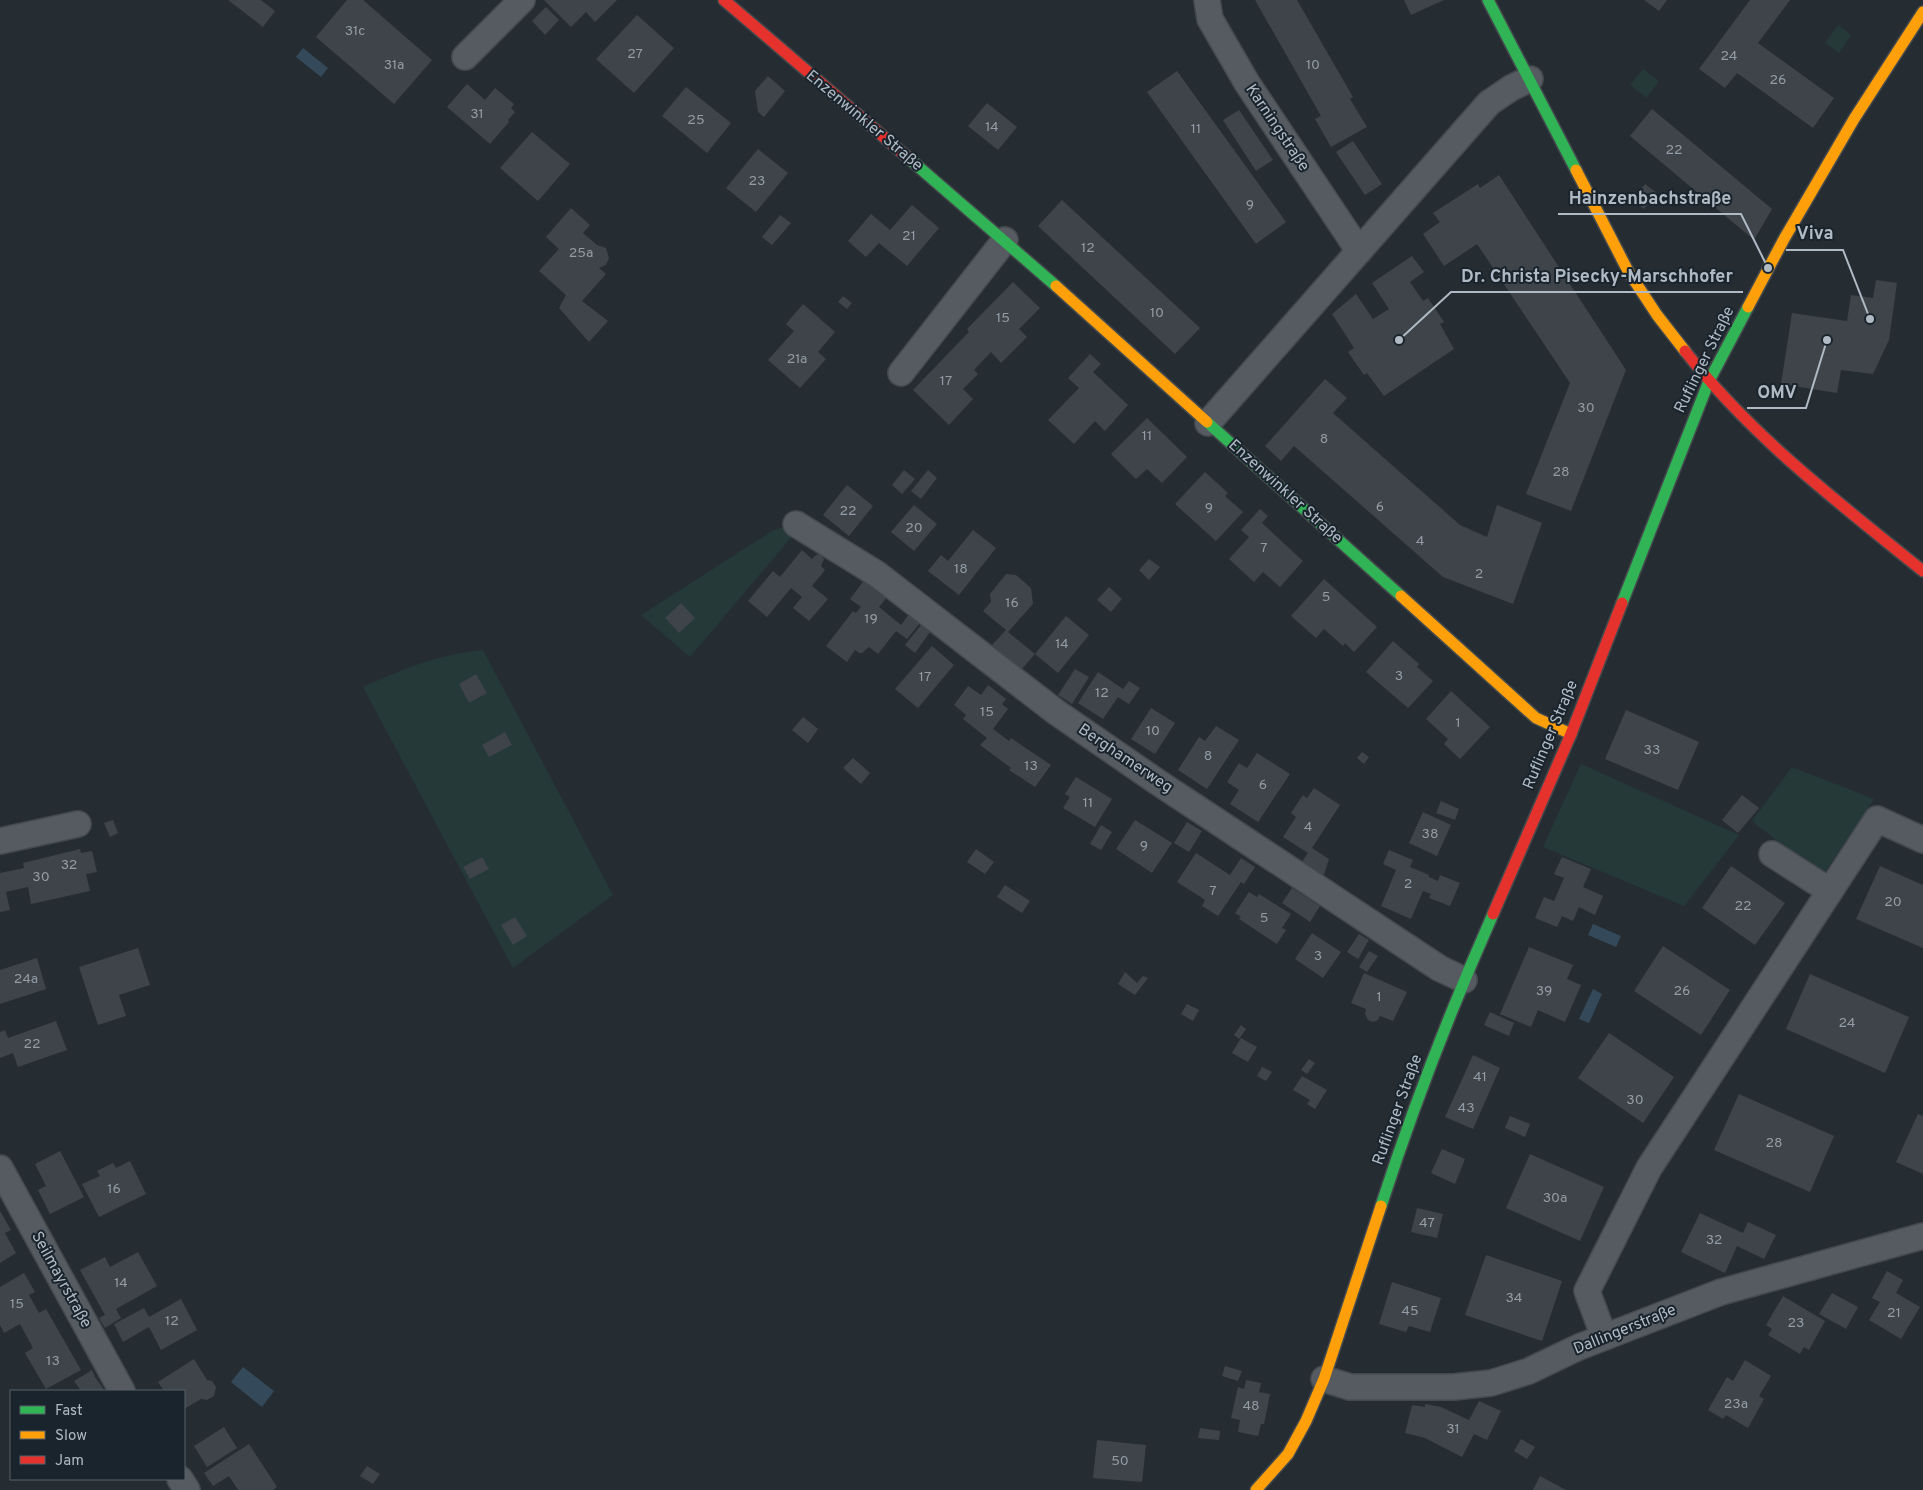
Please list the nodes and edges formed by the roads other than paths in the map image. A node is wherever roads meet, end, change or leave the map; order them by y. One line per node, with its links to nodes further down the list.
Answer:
1 (522, 0): 6 (street)
2 (724, 0): 8 (street, Enzenwinkler Straße)
3 (1207, 0): 9 (street, Karningstraße)
4 (1488, 0): 7 (street)
5 (1923, 12): 11 (street, Ruflinger Straße)
6 (465, 57)
7 (1530, 80): 9 (street); 11 (street)
8 (1005, 240): 10 (street); 12 (street, Enzenwinkler Straße)
9 (1359, 251): 12 (street)
10 (901, 373)
11 (1710, 381): 14 (street); 15 (street, Ruflinger Straße)
12 (1208, 423): 15 (street, Enzenwinkler Straße)
13 (796, 524): 21 (street, Berghamerweg)
14 (1923, 571)
15 (1571, 734): 21 (street, Ruflinger Straße)
16 (78, 824): 18 (street)
17 (1923, 840): 20 (street)
18 (0, 841)
19 (1772, 854): 20 (street)
20 (1830, 891): 24 (street)
21 (1464, 980): 25 (street, Ruflinger Straße)
22 (0, 1168): 26 (street, Seilmayrstraße)
23 (1923, 1236): 24 (street, Dallingerstraße)
24 (1604, 1337): 25 (street, Dallingerstraße)
25 (1324, 1379): 27 (street, Ruflinger Straße)
26 (121, 1390)
27 (1256, 1490)

